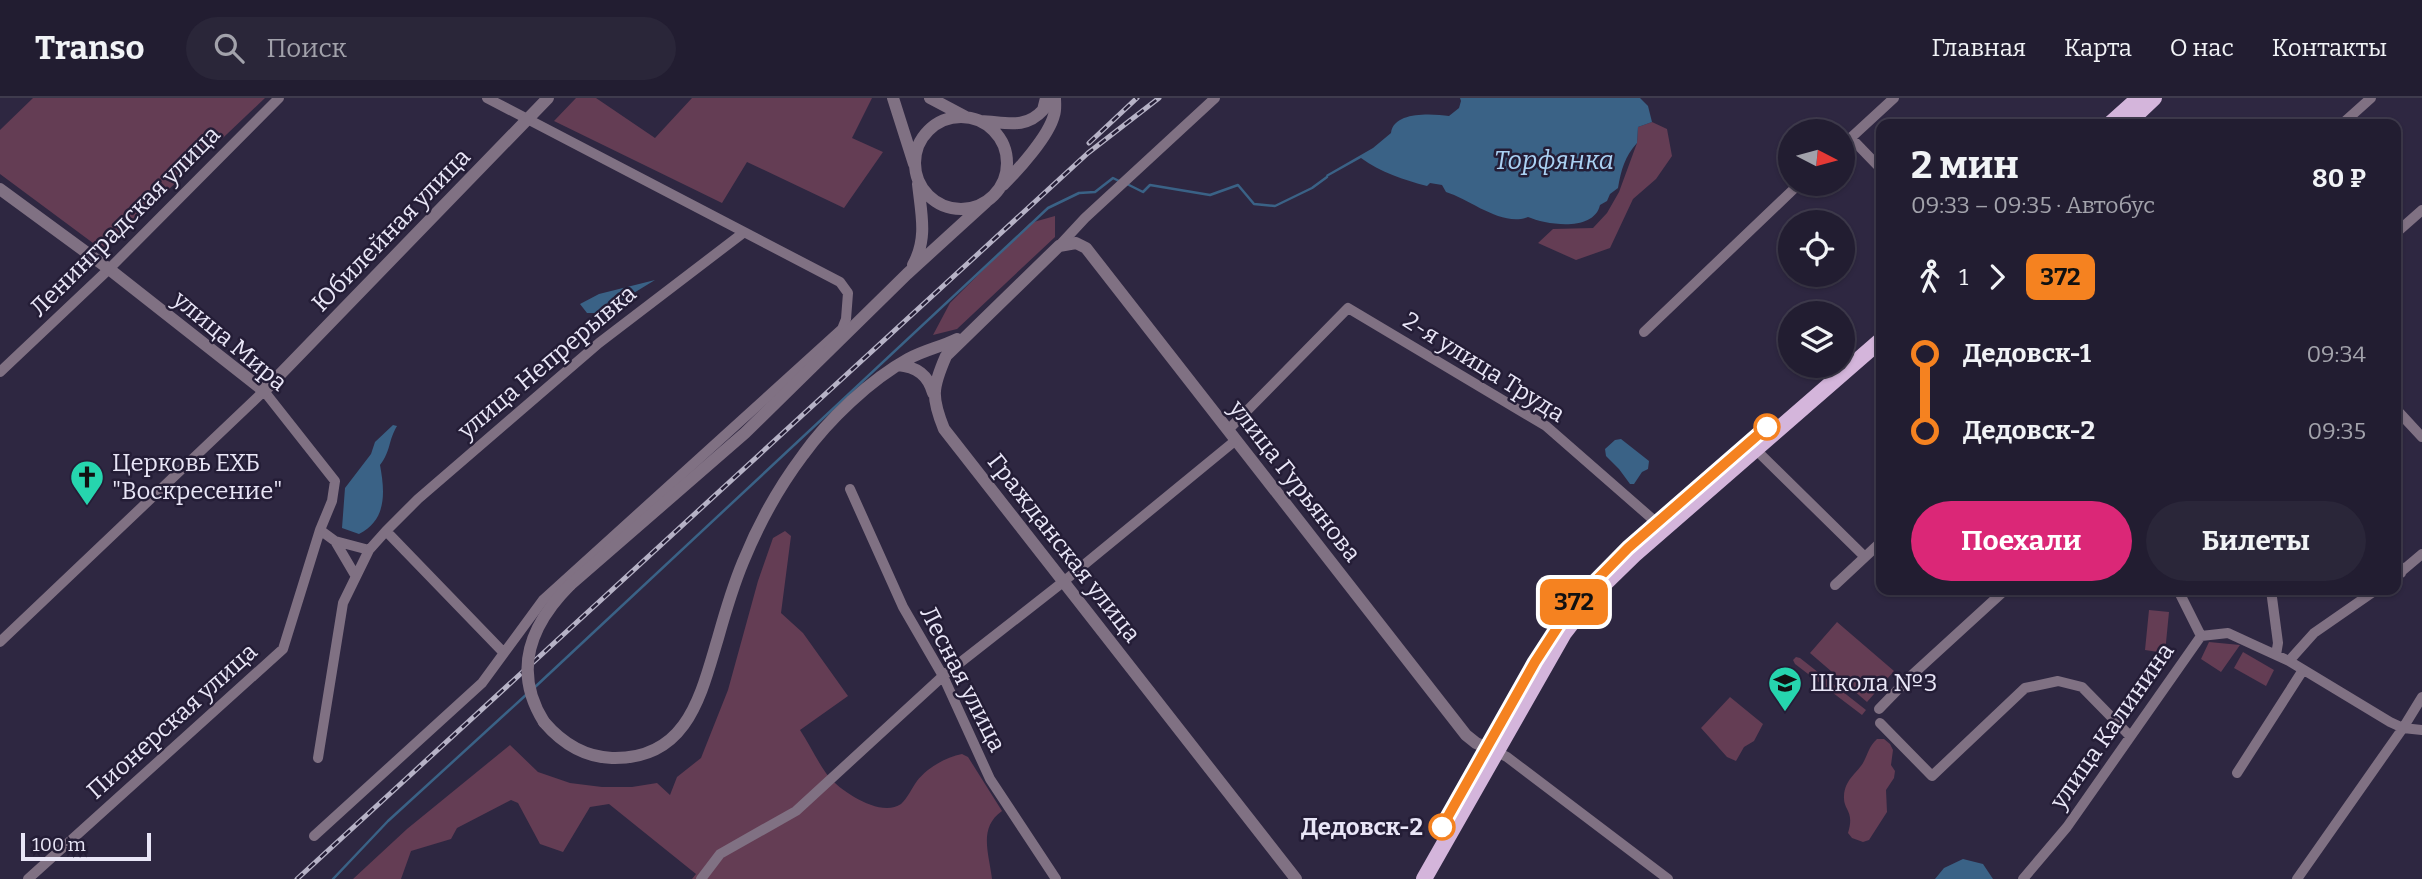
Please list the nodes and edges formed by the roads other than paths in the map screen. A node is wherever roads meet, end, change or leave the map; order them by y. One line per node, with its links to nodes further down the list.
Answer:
1 (279, 98): 31 (street, Ленинградская улица)
2 (487, 98): 13 (street)
3 (548, 98): 13 (street, Юбилейная улица)
4 (893, 98): 20 (street)
5 (930, 98): 14 (street)
6 (1046, 98): 14 (street)
7 (1055, 98): 24 (street)
8 (1215, 98): 30 (street)
9 (1894, 98): 18 (street)
10 (2139, 98): 15 (main road)
11 (2154, 98): 16 (main road)
12 (2371, 98): 17 (street)
13 (528, 119): 29 (street); 41 (street, Юбилейная улица)
14 (973, 119): 20 (street); 24 (street)
15 (2116, 119)
16 (2131, 119)
17 (2348, 119)
18 (1855, 134)
19 (1855, 148): 21 (street)
20 (915, 165): 22 (street)
21 (1876, 165)
22 (918, 180): 26 (street); 32 (street)
23 (0, 188): 31 (street, улица Мира)
24 (998, 191): 26 (street)
25 (1786, 196): 35 (street)
26 (986, 202): 32 (street)
27 (2422, 210): 28 (street)
28 (2401, 229)
29 (743, 233): 50 (street, улица Непрерывка); 66 (street)
30 (1059, 246): 33 (street); 44 (street, улица Гурьянова)
31 (109, 269): 39 (street, Ленинградская улица); 41 (street, улица Мира)
32 (908, 274): 38 (street, bridge)
33 (972, 329): 38 (street); 42 (street)
34 (1876, 331): 37 (main road)
35 (1644, 332)
36 (1876, 344): 46 (main road)
37 (1855, 350)
38 (898, 365): 42 (street, Гражданская улица)
39 (0, 372)
40 (1825, 378): 46 (main road)
41 (264, 391): 49 (street, улица Мира); 65 (street)
42 (934, 401): 58 (street, Гражданская улица)
43 (2401, 415): 45 (street)
44 (1232, 435): 48 (street, 2-я улица Труда); 58 (street); 77 (street, улица Гурьянова)
45 (2422, 437)
46 (1753, 446): 48 (main road); 55 (street); 77 (main road)
47 (850, 489): 70 (street, Лесная улица)
48 (1657, 523): 77 (main road)
49 (320, 530): 51 (street); 81 (street, Пионерская улица)
50 (386, 531): 53 (street); 66 (street)
51 (335, 541): 53 (street); 57 (street)
52 (1876, 547): 55 (street)
53 (369, 550): 57 (street)
54 (2422, 554): 56 (street)
55 (1865, 557): 59 (street)
56 (2401, 572)
57 (355, 575): 78 (street)
58 (1063, 582): 70 (street); 84 (street, Гражданская улица)
59 (1835, 585)
60 (2000, 595): 72 (street)
61 (2180, 595): 64 (street, улица Калинина)
62 (2272, 595): 67 (street)
63 (2369, 595): 68 (street)
64 (2201, 636): 67 (street); 76 (street, улица Калинина)
65 (0, 642)
66 (504, 653): 80 (street)
67 (2276, 655): 68 (street)
68 (2289, 661): 69 (street)
69 (2303, 670): 74 (street); 79 (street)
70 (943, 676): 82 (street); 83 (street, Лесная улица)
71 (2422, 697): 74 (street)
72 (1879, 709)
73 (1880, 723): 76 (street)
74 (2403, 728): 75 (street); 89 (street)
75 (2422, 730)
76 (2130, 736): 88 (street, улица Калинина)
77 (1492, 750): 85 (main road); 86 (main road); 87 (street)
78 (318, 758)
79 (2237, 773)
80 (314, 836)
81 (28, 879)
82 (701, 879)
83 (1056, 879)
84 (1296, 879)
85 (1413, 879)
86 (1424, 879)
87 (1668, 879)
88 (2023, 879)
89 (2297, 879)

